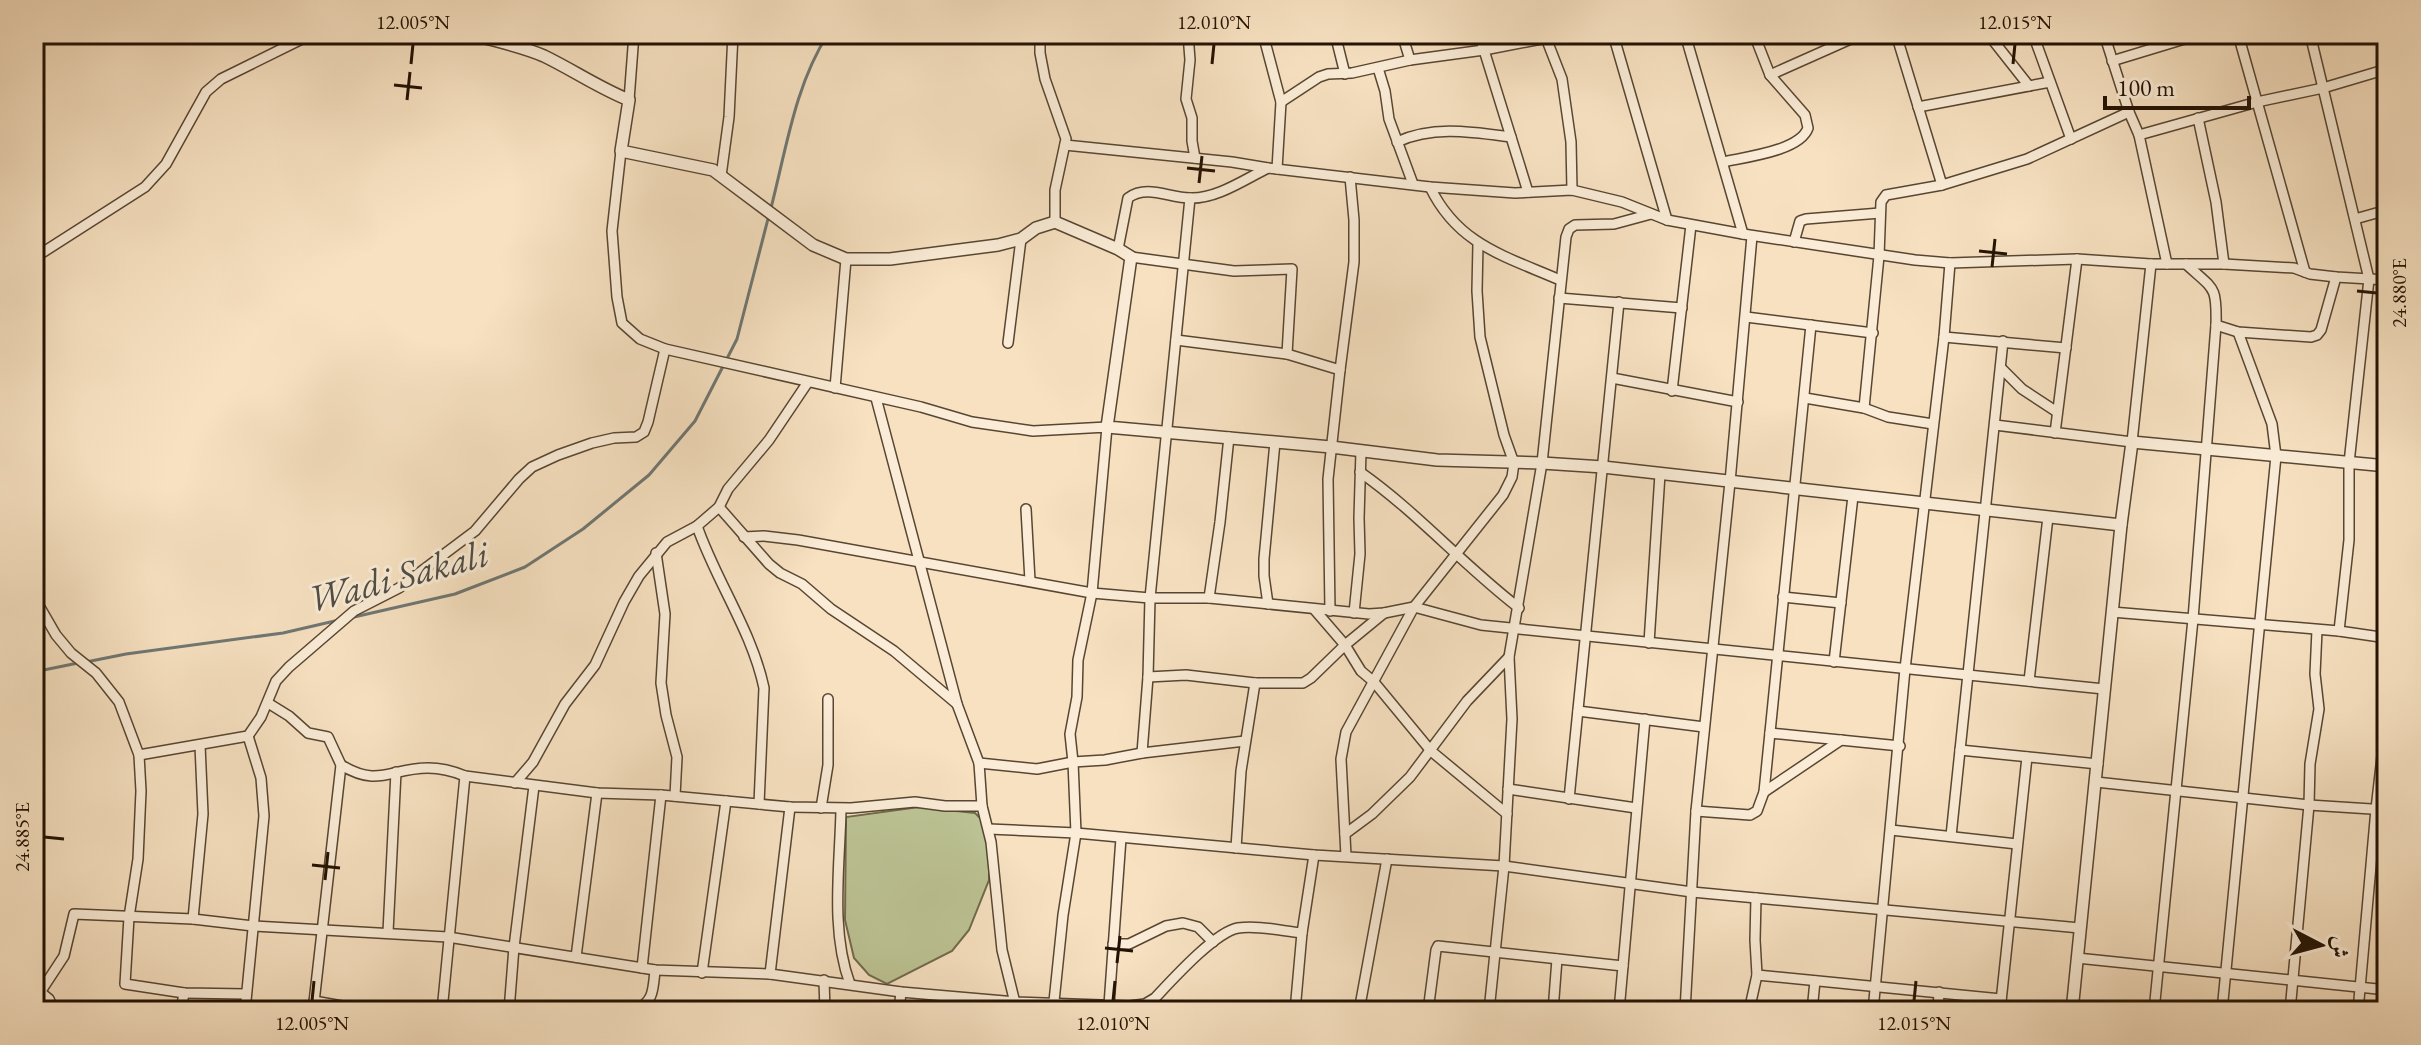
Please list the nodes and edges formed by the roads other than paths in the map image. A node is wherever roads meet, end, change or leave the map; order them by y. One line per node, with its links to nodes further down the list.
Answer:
1 (312, 34): 73 (street)
2 (471, 34): 23 (street)
3 (634, 34): 36 (street)
4 (733, 34): 51 (street)
5 (1040, 34): 46 (street)
6 (1188, 34): 48 (street)
7 (1263, 34): 37 (street)
8 (1335, 34): 31 (street)
9 (1402, 34): 27 (street)
10 (1479, 34): 26 (street)
11 (1568, 34): 24 (street)
12 (1613, 34): 63 (street)
13 (1685, 34): 49 (street)
14 (1754, 34): 32 (street)
15 (1862, 34): 32 (street)
16 (1896, 34): 39 (street)
17 (1988, 34): 34 (street)
18 (2033, 34): 33 (street)
19 (2104, 34): 28 (street)
20 (2201, 34): 25 (street)
21 (2238, 34): 38 (street)
22 (2310, 34): 35 (street)
23 (495, 37): 36 (street)
24 (1546, 38): 26 (street); 56 (street)
25 (2170, 39): 28 (street)
26 (1484, 50): 27 (street); 43 (street)
27 (1410, 60): 29 (street)
28 (2112, 61): 40 (street)
29 (1378, 68): 31 (street); 45 (street)
30 (2387, 69): 35 (street)
31 (1345, 74): 37 (street)
32 (1770, 75): 49 (street)
33 (2050, 82): 34 (street); 44 (street)
34 (2029, 86): 39 (street)
35 (2323, 88): 38 (street); 62 (street)
36 (629, 100): 47 (street)
37 (1281, 102): 50 (street)
38 (2257, 102): 41 (street); 82 (street)
39 (1918, 107): 54 (street)
40 (2129, 112): 42 (street); 44 (street)
41 (2198, 118): 42 (street); 80 (street)
42 (2139, 135): 78 (street)
43 (1511, 137): 45 (street); 57 (street)
44 (2071, 139): 54 (street)
45 (1397, 142): 53 (street)
46 (1065, 145): 48 (street); 64 (street)
47 (621, 151): 51 (street); 100 (street)
48 (1195, 158): 50 (street)
49 (1723, 162): 66 (street)
50 (1273, 169): 52 (street); 58 (street)
51 (721, 176): 74 (street)
52 (1350, 177): 53 (street); 103 (street)
53 (1413, 184): 55 (street)
54 (1942, 185): 60 (street)
55 (1430, 187): 57 (street); 69 (street)
56 (1572, 190): 57 (street); 61 (street)
57 (1528, 192)
58 (1190, 198): 70 (street); 81 (street)
59 (2387, 210): 62 (street)
60 (1880, 213): 68 (street); 71 (street)
61 (1652, 214): 63 (street); 85 (street)
62 (2355, 219): 84 (street)
63 (1667, 220): 65 (street)
64 (1055, 222): 67 (street); 70 (street)
65 (1691, 225): 66 (street); 89 (street)
66 (1748, 235): 68 (street); 90 (street)
67 (1021, 239): 74 (street); 98 (street)
68 (1794, 242): 71 (street)
69 (1478, 244): 85 (street); 125 (street)
70 (1118, 249): 72 (street)
71 (1879, 256): 76 (street); 94 (street)
72 (1131, 257): 81 (street); 115 (street)
73 (34, 258)
74 (846, 259): 106 (street)
75 (2077, 259): 76 (street); 77 (street); 99 (street)
76 (1950, 263): 95 (street)
77 (2151, 264): 78 (street); 120 (street)
78 (2167, 264): 79 (street)
79 (2186, 264): 80 (street); 92 (street)
80 (2224, 264): 82 (street)
81 (1184, 265): 96 (street); 101 (street)
82 (2305, 272): 83 (street)
83 (2336, 277): 84 (street); 93 (street)
84 (2369, 279): 86 (street); 127 (street)
85 (1560, 280): 87 (street)
86 (2387, 280)
87 (1559, 298): 88 (street); 126 (street)
88 (1619, 302): 89 (street); 104 (street)
89 (1682, 308): 107 (street)
90 (1746, 317): 91 (street); 110 (street)
91 (1811, 325): 94 (street); 109 (street)
92 (2216, 325): 93 (street); 122 (street)
93 (2238, 332): 124 (street)
94 (1873, 333): 111 (street)
95 (1944, 337): 97 (street); 113 (street)
96 (1176, 340): 101 (street); 116 (street)
97 (2003, 341): 99 (street); 102 (street)
98 (1008, 343)
99 (2066, 348): 112 (street)
100 (665, 349): 105 (street); 182 (street)
101 (1287, 354): 103 (street)
102 (2001, 368): 112 (street); 114 (street)
103 (1340, 370): 121 (street)
104 (1612, 378): 107 (street); 129 (street)
105 (808, 382): 106 (street); 136 (street)
106 (835, 388): 108 (street)
107 (1672, 391): 110 (street)
108 (876, 398): 115 (street); 145 (street)
109 (1805, 398): 111 (street); 133 (street)
110 (1738, 402): 132 (street)
111 (1864, 408): 113 (street)
112 (2057, 412): 117 (street)
113 (1933, 424): 135 (street)
114 (1995, 425): 117 (street); 138 (street)
115 (1107, 427): 116 (street); 147 (street)
116 (1167, 432): 118 (street); 150 (street)
117 (2055, 433): 120 (street)
118 (1229, 437): 119 (street); 151 (street)
119 (1275, 442): 121 (street); 153 (street)
120 (2132, 442): 122 (street); 140 (street)
121 (1331, 447): 123 (street); 157 (street)
122 (2207, 449): 124 (street); 161 (street)
123 (1361, 451): 125 (street); 130 (street)
124 (2276, 456): 127 (street); 162 (street)
125 (1514, 463): 126 (street); 144 (street)
126 (1542, 463): 129 (street); 155 (street)
127 (2349, 463): 128 (street); 165 (street)
128 (2387, 466)
129 (1603, 467): 131 (street); 166 (street)
130 (1360, 472): 144 (street); 159 (street)
131 (1660, 474): 132 (street); 168 (street)
132 (1730, 482): 133 (street); 170 (street)
133 (1794, 489): 134 (street); 149 (street)
134 (1853, 496): 135 (street); 152 (street)
135 (1923, 503): 138 (street); 174 (street)
136 (719, 507): 141 (street); 142 (street)
137 (1026, 509): 146 (street)
138 (1987, 511): 139 (street); 175 (street)
139 (2048, 517): 140 (street); 177 (street)
140 (2121, 525): 158 (street)
141 (697, 526): 143 (street); 217 (street)
142 (744, 537): 145 (street); 183 (street)
143 (656, 553): 206 (street); 213 (street)
144 (1455, 554): 154 (street); 155 (street)
145 (921, 564): 146 (street); 183 (street)
146 (1030, 581): 147 (street)
147 (1092, 593): 150 (street); 199 (street)
148 (34, 597): 197 (street)
149 (1783, 597): 152 (street); 172 (street)
150 (1150, 598): 151 (street); 176 (street)
151 (1209, 598): 153 (street)
152 (1841, 603): 173 (street)
153 (1268, 604): 156 (street)
154 (1414, 607): 160 (street); 163 (street); 178 (street)
155 (1519, 608): 163 (street)
156 (1314, 609): 157 (street); 169 (street)
157 (1330, 611): 159 (street)
158 (2112, 612): 161 (street); 180 (street)
159 (1354, 613): 160 (street)
160 (1384, 613): 169 (street)
161 (2193, 619): 162 (street); 209 (street)
162 (2259, 626): 164 (street); 214 (street)
163 (1515, 628): 166 (street); 171 (street)
164 (2317, 630): 165 (street); 218 (street)
165 (2339, 631): 167 (street)
166 (1584, 636): 168 (street); 184 (street)
167 (2387, 638)
168 (1649, 643): 170 (street)
169 (1345, 645): 178 (street); 179 (street)
170 (1712, 650): 172 (street); 187 (street)
171 (1509, 657): 195 (street); 208 (street)
172 (1777, 657): 173 (street); 188 (street)
173 (1834, 662): 174 (street)
174 (1905, 669): 175 (street); 193 (street)
175 (1968, 674): 177 (street); 194 (street)
176 (1148, 677): 179 (street); 196 (street)
177 (2029, 681): 180 (street)
178 (1374, 682): 195 (street); 231 (street)
179 (1255, 683): 191 (street)
180 (2104, 689): 201 (street)
181 (828, 699): 221 (street)
182 (268, 703): 189 (street); 202 (street)
183 (957, 704): 200 (street)
184 (1578, 711): 186 (street); 215 (street)
185 (2387, 713): 224 (street)
186 (1645, 719): 187 (street); 222 (street)
187 (1704, 727): 226 (street)
188 (1770, 733): 190 (street); 210 (street)
189 (248, 736): 192 (street); 247 (street)
190 (1841, 740): 193 (street); 210 (street)
191 (1245, 741): 196 (street); 235 (street)
192 (200, 745): 197 (street); 245 (street)
193 (1900, 746): 229 (street)
194 (1960, 750): 198 (street); 232 (street)
195 (1431, 751): 227 (street); 231 (street)
196 (1142, 753): 199 (street)
197 (139, 755): 244 (street)
198 (2027, 757): 201 (street); 234 (street)
199 (1073, 762): 200 (street); 230 (street)
200 (979, 763): 219 (street)
201 (2098, 764): 205 (street)
202 (341, 765): 203 (street); 249 (street)
203 (396, 772): 204 (street); 250 (street)
204 (465, 776): 206 (street); 252 (street)
205 (2096, 782): 209 (street); 248 (street)
206 (515, 783): 207 (street)
207 (534, 786): 211 (street); 255 (street)
208 (1508, 789): 215 (street); 227 (street)
209 (2176, 790): 214 (street); 260 (street)
210 (1764, 792): 226 (street)
211 (597, 793): 212 (street); 257 (street)
212 (661, 795): 213 (street); 262 (street)
213 (675, 796): 216 (street)
214 (2242, 797): 218 (street); 264 (street)
215 (1569, 799): 222 (street)
216 (726, 801): 217 (street); 265 (street)
217 (759, 804): 220 (street)
218 (2309, 805): 224 (street); 268 (street)
219 (982, 806): 223 (street); 228 (street)
220 (790, 807): 221 (street); 266 (street)
221 (821, 808): 223 (street)
222 (1636, 808): 240 (street)
223 (841, 809): 271 (street)
224 (2376, 809): 225 (street); 273 (street)
225 (2387, 810)
226 (1696, 811): 241 (street)
227 (1507, 814): 239 (street)
228 (989, 829): 230 (street); 283 (street)
229 (1891, 830): 232 (street); 243 (street)
230 (1076, 833): 233 (street); 284 (street)
231 (1345, 834): 237 (street)
232 (1951, 836): 234 (street)
233 (1121, 838): 235 (street); 254 (street)
234 (2017, 844): 246 (street)
235 (1236, 848): 236 (street)
236 (1314, 855): 237 (street); 251 (street)
237 (1346, 856): 238 (street)
238 (1387, 859): 239 (street); 295 (street)
239 (1504, 866): 240 (street); 256 (street)
240 (1629, 883): 241 (street); 261 (street)
241 (1692, 892): 242 (street); 300 (street)
242 (1756, 898): 243 (street); 267 (street)
243 (1883, 909): 246 (street); 272 (street)
244 (129, 917): 245 (street); 274 (street); 278 (street)
245 (193, 919): 247 (street)
246 (2010, 921): 248 (street); 280 (street)
247 (253, 926): 249 (street); 279 (street)
248 (2080, 928): 258 (street)
249 (321, 929): 250 (street); 282 (street)
250 (388, 932): 252 (street)
251 (1302, 933): 253 (street); 294 (street)
252 (448, 937): 255 (street); 289 (street)
253 (1213, 942): 254 (street); 281 (street)
254 (1113, 944): 281 (street)
255 (514, 947): 257 (street); 290 (street)
256 (1496, 951): 259 (street); 296 (street); 297 (street)
257 (576, 957): 262 (street)
258 (2077, 958): 260 (street); 306 (street)
259 (1557, 959): 261 (street); 298 (street)
260 (2159, 965): 264 (street); 307 (street)
261 (1623, 966): 299 (street)
262 (642, 968): 263 (street)
263 (655, 970): 265 (street); 291 (street)
264 (2225, 972): 268 (street); 308 (street)
265 (702, 973): 266 (street)
266 (770, 974): 269 (street)
267 (1757, 975): 270 (street); 301 (street)
268 (2293, 979): 273 (street); 309 (street)
269 (824, 980): 271 (street); 292 (street)
270 (1815, 981): 272 (street); 302 (street)
271 (850, 984): 276 (street)
272 (1875, 987): 277 (street); 303 (street)
273 (2360, 988): 275 (street); 310 (street)
274 (38, 989): 285 (street)
275 (2387, 990)
276 (901, 992): 283 (street); 293 (street)
277 (1939, 992): 280 (street); 304 (street)
278 (184, 993): 279 (street); 286 (street)
279 (246, 994): 287 (street)
280 (2001, 999): 305 (street)
281 (1109, 1005): 284 (street)
282 (314, 1006): 288 (street)
283 (1016, 1007): 284 (street)
284 (1054, 1007)
285 (54, 1011)
286 (181, 1011)
287 (245, 1011)
288 (370, 1011)
289 (442, 1011)
290 (509, 1011)
291 (634, 1011)
292 (825, 1011)
293 (899, 1011)
294 (1295, 1011)
295 (1359, 1011)
296 (1428, 1011)
297 (1489, 1011)
298 (1553, 1011)
299 (1619, 1011)
300 (1685, 1011)
301 (1749, 1011)
302 (1812, 1011)
303 (1873, 1011)
304 (1938, 1011)
305 (2000, 1011)
306 (2072, 1011)
307 (2154, 1011)
308 (2222, 1011)
309 (2290, 1011)
310 (2358, 1011)

